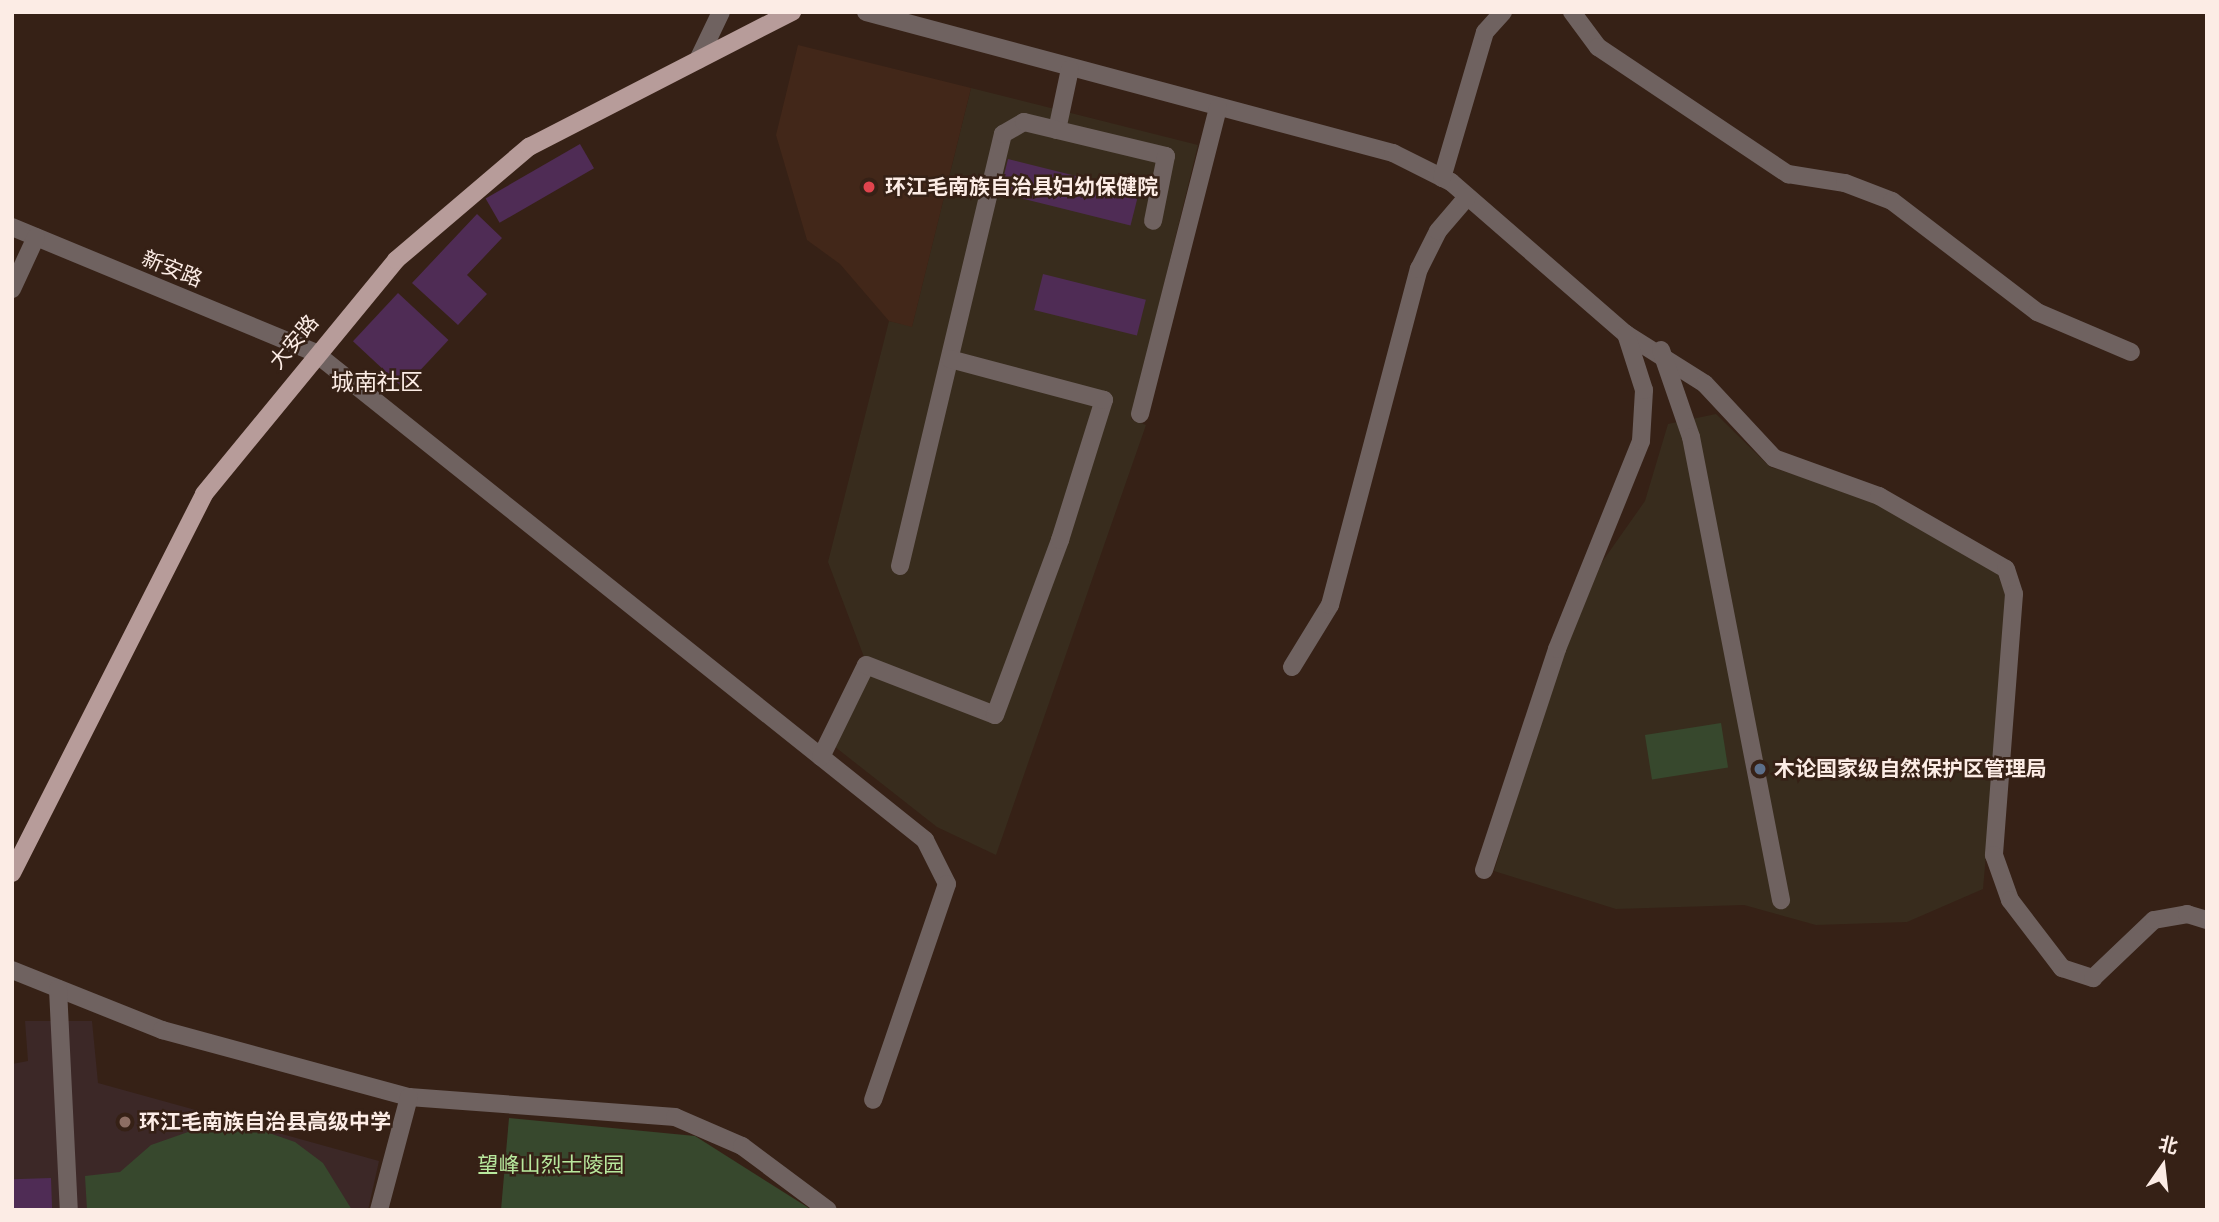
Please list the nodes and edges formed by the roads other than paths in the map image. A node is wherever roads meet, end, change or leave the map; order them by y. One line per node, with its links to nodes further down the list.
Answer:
1 (721, 12): 6 (street)
2 (792, 12): 6 (main road, 大安路)
3 (866, 12): 7 (street)
4 (1503, 12): 10 (street)
5 (1572, 12): 19 (street)
6 (698, 60): 18 (main road, 大安路)
7 (1070, 69): 8 (street); 9 (street)
8 (1219, 108): 10 (street); 21 (street)
9 (1057, 130): 12 (street); 20 (street)
10 (1442, 178): 11 (street)
11 (1467, 197): 16 (street); 23 (street)
12 (1153, 220)
13 (12, 227): 14 (street, 新安路)
14 (36, 237): 15 (street); 18 (street, 新安路)
15 (12, 289)
16 (1626, 334): 17 (street); 25 (street)
17 (1661, 350): 27 (street); 28 (street)
18 (314, 352): 24 (street, 新安路); 26 (main road, 大安路)
19 (2131, 352)
20 (950, 359): 22 (street); 24 (street)
21 (1140, 414)
22 (900, 566)
23 (1292, 667)
24 (821, 757): 32 (street, 新安路)
25 (1484, 870)
26 (12, 873)
27 (1781, 900)
28 (2207, 920)
29 (12, 970): 30 (street)
30 (58, 989): 31 (street); 33 (street)
31 (409, 1097): 34 (street); 35 (street)
32 (873, 1100)
33 (69, 1210)
34 (379, 1210)
35 (828, 1210)

